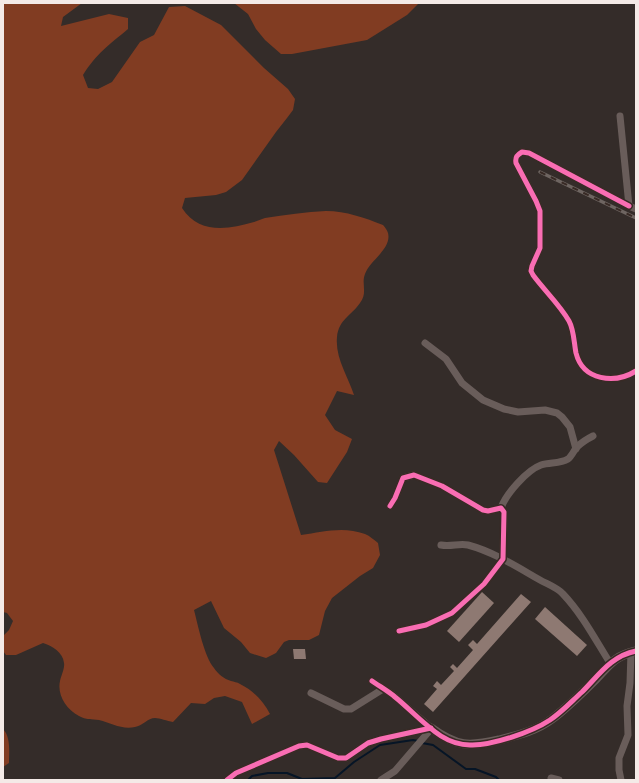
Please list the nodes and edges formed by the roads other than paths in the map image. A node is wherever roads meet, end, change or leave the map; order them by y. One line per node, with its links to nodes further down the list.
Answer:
1 (620, 116): 2 (street)
2 (629, 206): 3 (street); 5 (street)
3 (636, 209)
4 (425, 343): 7 (street)
5 (636, 371)
6 (593, 436): 7 (street)
7 (576, 449): 9 (street)
8 (390, 506): 9 (street)
9 (501, 508): 11 (street)
10 (441, 545): 11 (street)
11 (503, 559): 12 (street); 14 (street)
12 (399, 631)
13 (634, 651): 14 (street); 23 (street)
14 (610, 663): 18 (street)
15 (372, 681): 16 (street)
16 (383, 689): 17 (street); 18 (street)
17 (311, 693)
18 (431, 728): 20 (street); 21 (street)
19 (551, 778): 22 (street)
20 (227, 780)
21 (381, 780)
22 (560, 780)
23 (621, 780)

